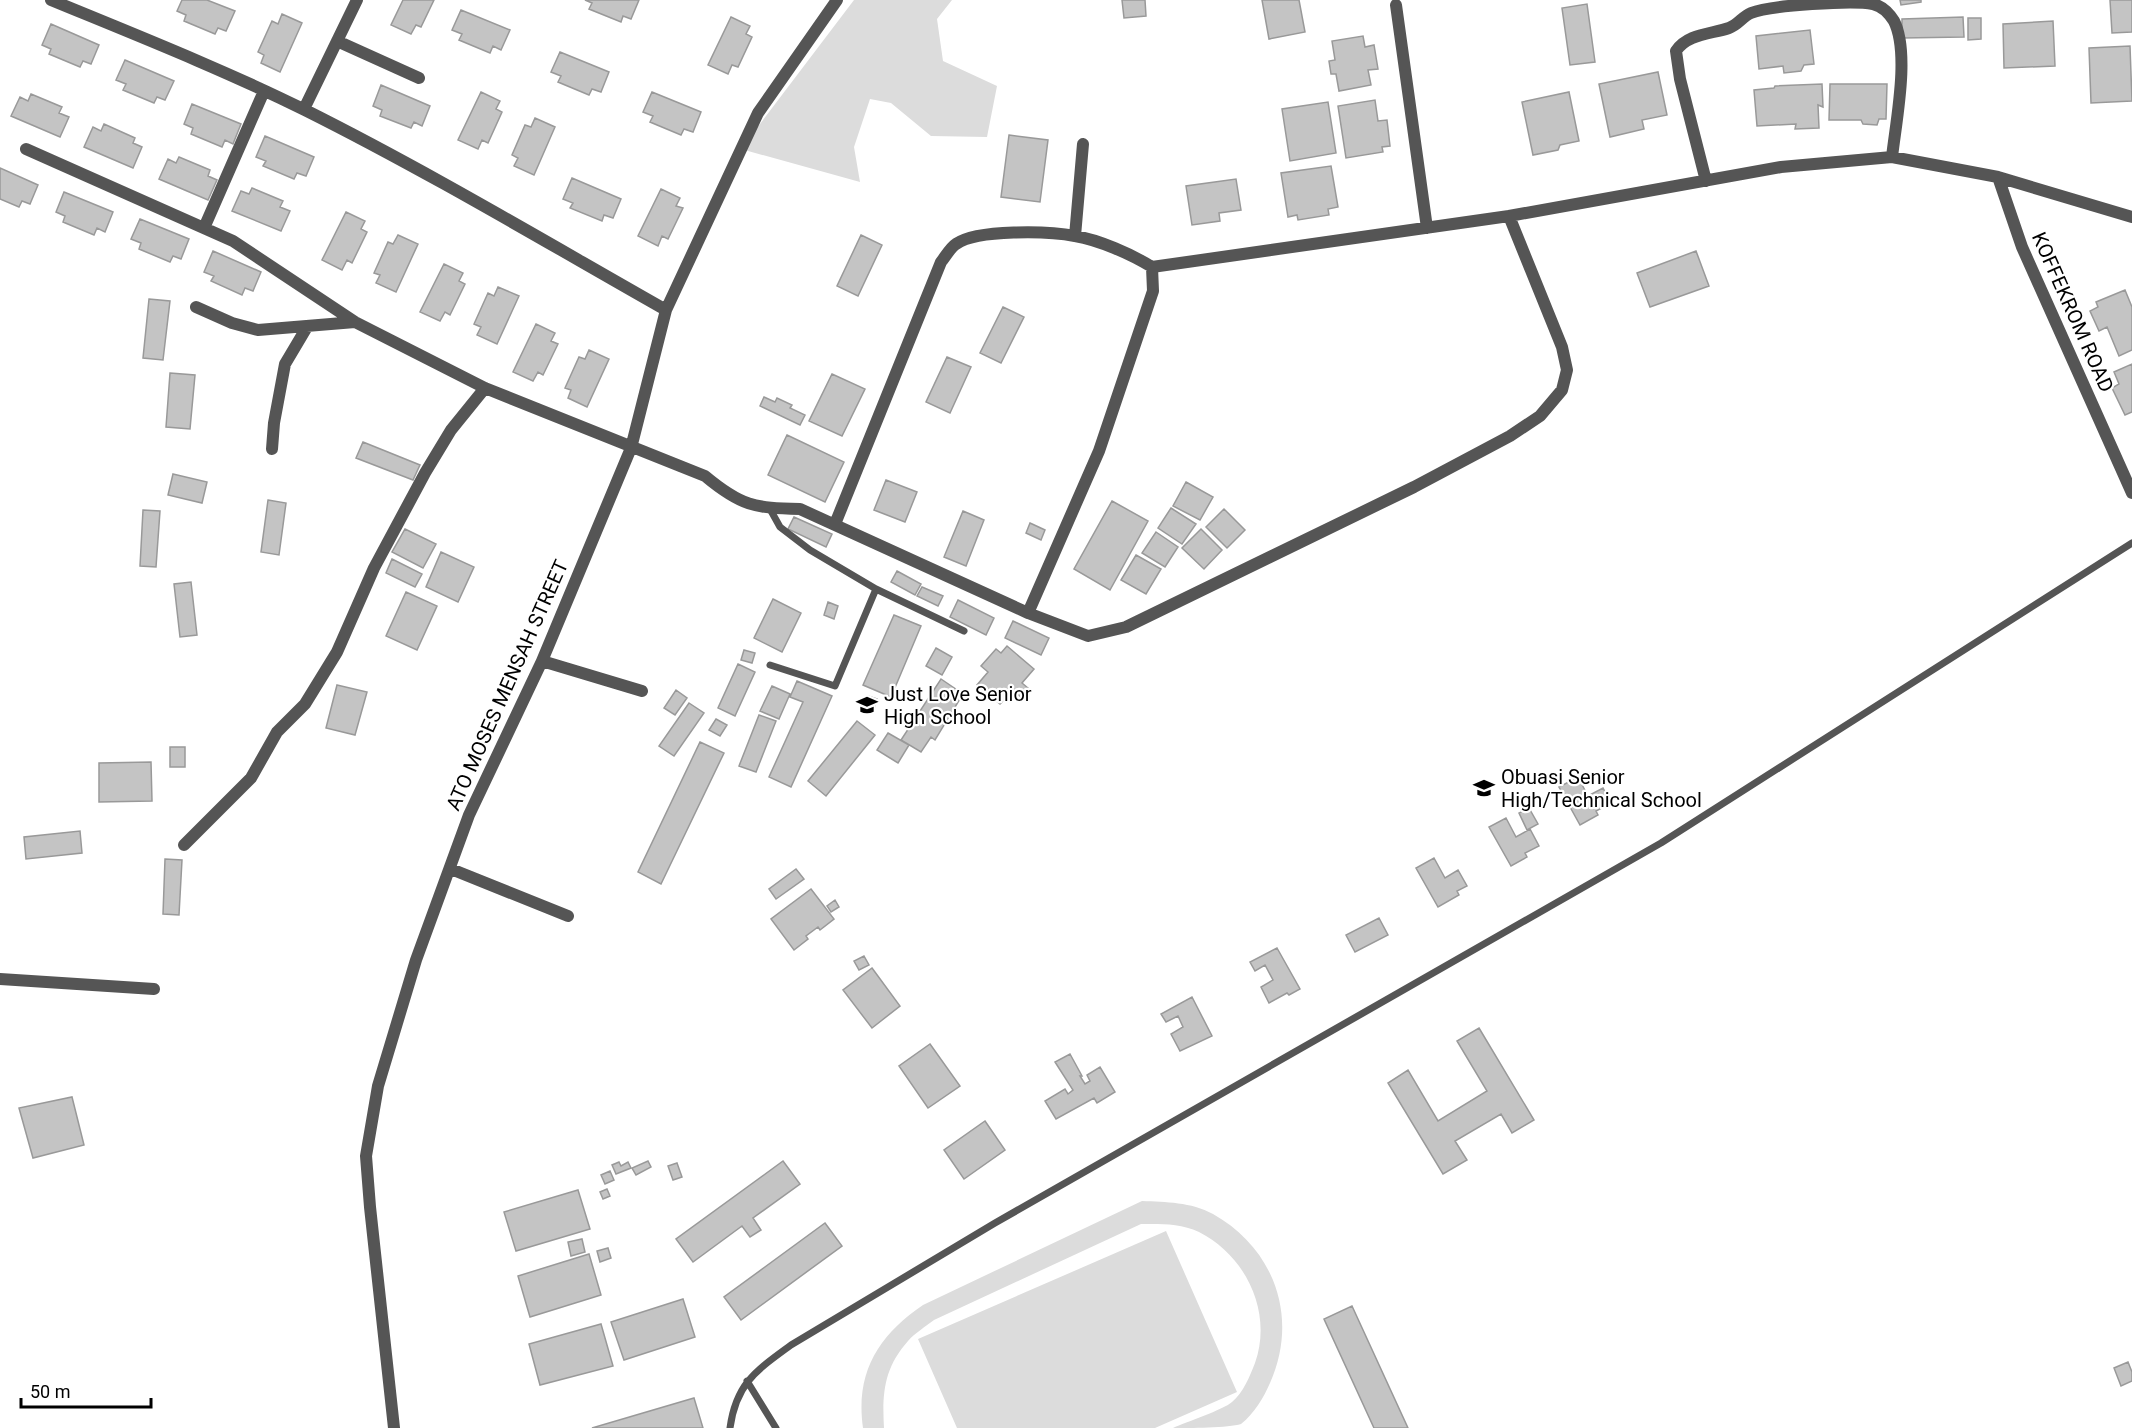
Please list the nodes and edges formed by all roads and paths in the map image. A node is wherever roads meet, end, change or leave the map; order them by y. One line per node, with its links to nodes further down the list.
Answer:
1 (51, 0): 7 (street)
2 (357, 0): 5 (street)
3 (837, 0): 21 (street, ATO MOSES MENSAH STREET)
4 (1396, 5): 17 (street)
5 (338, 41): 6 (street); 8 (street)
6 (419, 78)
7 (264, 91): 8 (street); 16 (street)
8 (304, 110): 21 (street)
9 (1083, 144): 18 (street)
10 (26, 149): 16 (street)
11 (1892, 157): 12 (street); 13 (street); 13 (street)
12 (1998, 177): 15 (street); 27 (street, KOFFEKROM ROAD)
13 (1706, 181): 14 (street)
14 (1509, 216): 17 (street); 32 (street)
15 (2132, 217)
16 (204, 228): 22 (street)
17 (1427, 228): 19 (street)
18 (1075, 236): 19 (street); 29 (street)
19 (1152, 267): 32 (street)
20 (196, 307): 23 (street)
21 (666, 310): 25 (street, ATO MOSES MENSAH STREET)
22 (355, 322): 23 (street); 24 (street)
23 (307, 327): 26 (street)
24 (485, 388): 25 (street); 37 (street)
25 (631, 448): 28 (street); 34 (street, ATO MOSES MENSAH STREET)
26 (272, 449)
27 (2132, 493)
28 (770, 508): 29 (street); 31 (lane)
29 (835, 524): 32 (street)
30 (2132, 543): 42 (lane)
31 (876, 589): 33 (lane); 35 (lane)
32 (1028, 613)
33 (964, 631)
34 (542, 661): 36 (street); 38 (street, ATO MOSES MENSAH STREET)
35 (770, 665)
36 (642, 691)
37 (184, 845)
38 (451, 869): 39 (street); 43 (street, ATO MOSES MENSAH STREET)
39 (568, 916)
40 (0, 979): 41 (street)
41 (153, 989)
42 (747, 1381): 44 (lane); 45 (lane)
43 (394, 1428)
44 (730, 1428)
45 (776, 1428)

